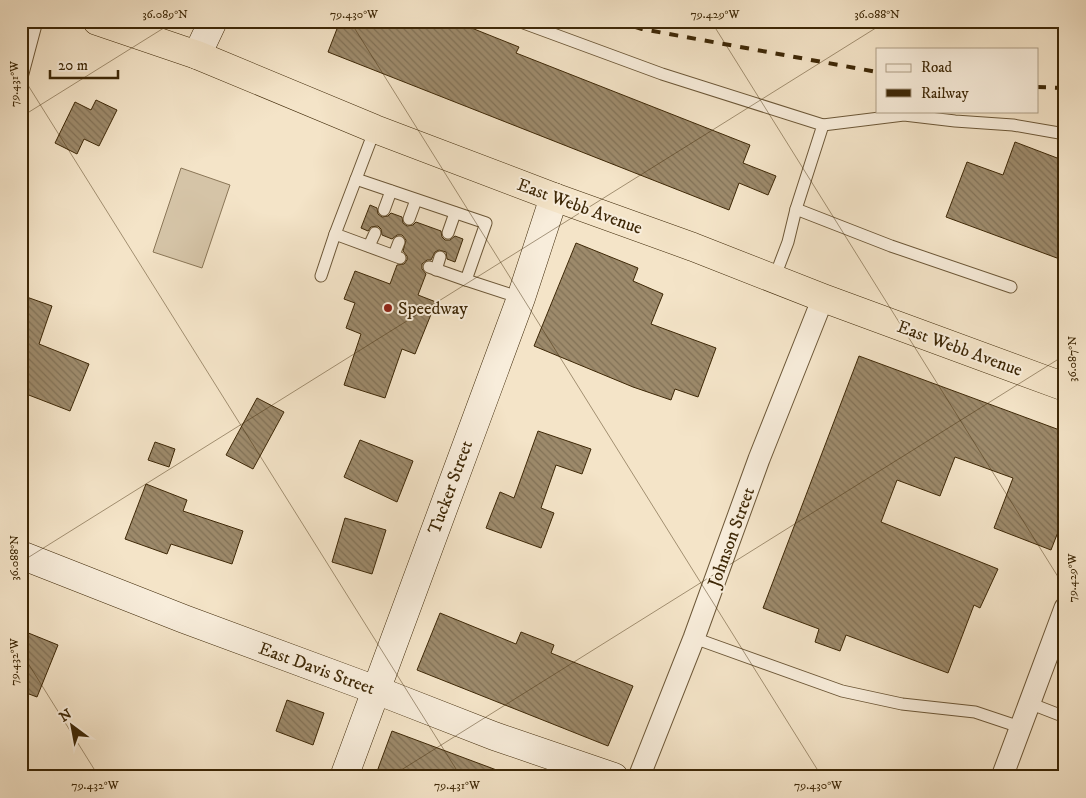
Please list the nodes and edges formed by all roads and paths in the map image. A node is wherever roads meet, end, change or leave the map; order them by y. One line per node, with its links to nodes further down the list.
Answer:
1 (38, 21): 6 (lane)
2 (98, 21): 5 (highway, East Webb Avenue)
3 (212, 21): 5 (street)
4 (518, 21): 8 (lane)
5 (197, 55): 9 (highway, East Webb Avenue)
6 (25, 57): 7 (lane)
7 (21, 81)
8 (823, 125): 10 (lane); 15 (lane)
9 (375, 130): 11 (lane); 13 (highway, East Webb Avenue)
10 (1065, 134)
11 (356, 179): 12 (lane); 20 (lane)
12 (391, 191): 14 (lane); 16 (lane)
13 (554, 198): 26 (highway, East Webb Avenue); 29 (street, Tucker Street)
14 (416, 200): 17 (lane); 18 (lane)
15 (796, 209): 26 (lane); 28 (lane)
16 (384, 210)
17 (455, 213): 21 (lane); 27 (lane)
18 (409, 219)
19 (374, 233): 23 (lane)
20 (335, 234): 23 (lane); 25 (lane)
21 (448, 234)
22 (399, 242): 23 (lane)
23 (369, 246)
24 (440, 257): 27 (lane)
25 (321, 276)
26 (774, 279): 30 (highway, East Webb Avenue)
27 (466, 280): 29 (lane)
28 (1011, 287)
29 (520, 298): 35 (street, Tucker Street)
30 (823, 298): 31 (highway, East Webb Avenue); 34 (street, Johnson Street)
31 (1065, 387)
32 (21, 556): 35 (street, East Davis Street)
33 (1065, 608): 36 (street)
34 (694, 638): 38 (lane); 41 (street, Johnson Street)
35 (376, 690): 39 (street, Tucker Street); 40 (street, East Davis Street)
36 (1029, 703): 37 (lane); 38 (street)
37 (1065, 717)
38 (1020, 727): 42 (street)
39 (344, 777)
40 (614, 777)
41 (639, 777)
42 (1002, 777)

